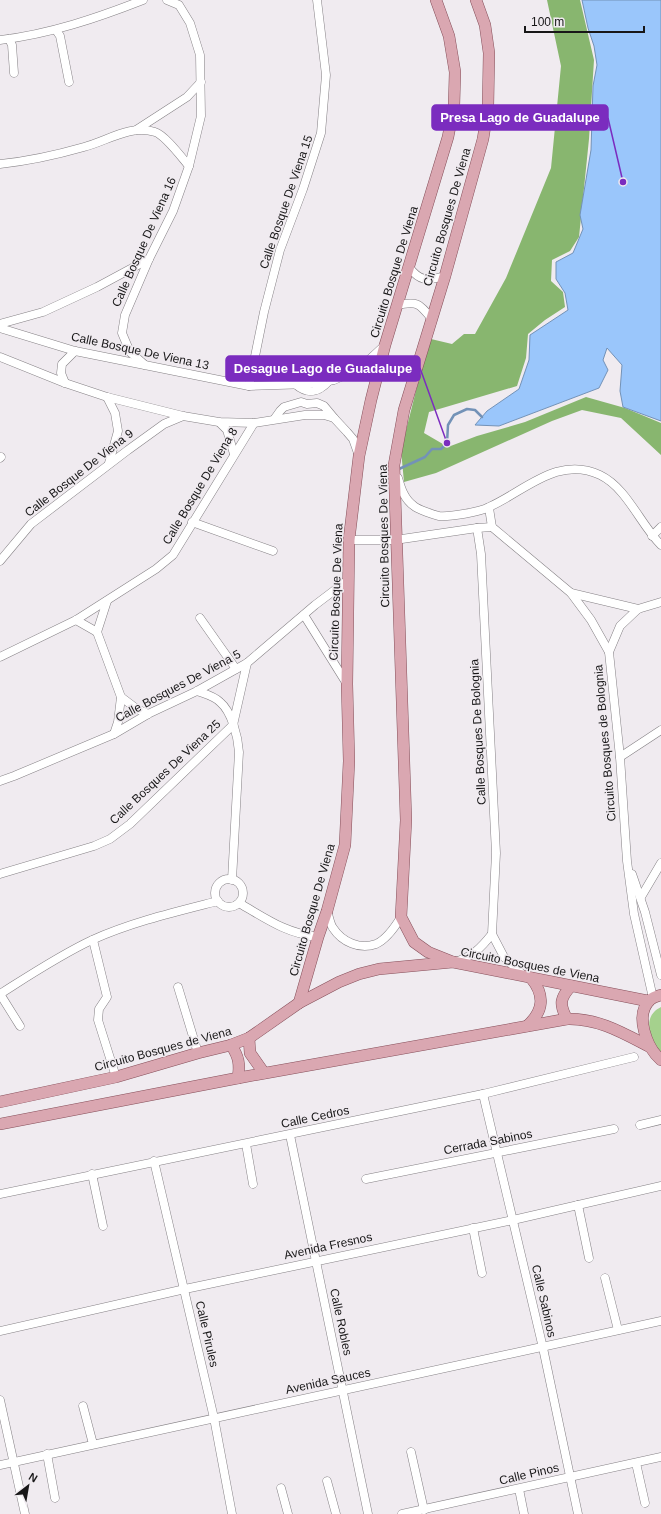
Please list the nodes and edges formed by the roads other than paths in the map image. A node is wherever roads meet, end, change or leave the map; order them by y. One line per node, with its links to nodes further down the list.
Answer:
1 (143, 0): 7 (street)
2 (167, 0): 6 (street, Calle Bosque De Viena 16)
3 (317, 0): 30 (street, Calle Bosque De Viena 15)
4 (436, 0): 17 (main road, Circuito Bosque De Viena)
5 (476, 0): 18 (main road, Circuito Bosques De Viena)
6 (179, 3): 12 (street, Calle Bosque De Viena 16)
7 (56, 30): 8 (street); 11 (street)
8 (9, 39): 9 (street); 10 (street)
9 (0, 40)
10 (14, 73)
11 (69, 82)
12 (201, 82): 13 (street); 15 (street, Calle Bosque De Viena 16)
13 (136, 130): 14 (street); 15 (street)
14 (0, 164)
15 (189, 166): 16 (street, Calle Bosque De Viena 16)
16 (150, 259): 21 (street); 26 (street, Calle Bosque De Viena 16)
17 (409, 267): 18 (street); 19 (main road, Circuito Bosque De Viena)
18 (445, 276): 20 (main road, Circuito Bosques De Viena)
19 (397, 305): 20 (street); 23 (main road, Circuito Bosque De Viena)
20 (431, 318): 44 (main road, Circuito Bosques De Viena)
21 (0, 324)
22 (0, 328): 24 (street, Calle Bosque De Viena 13)
23 (385, 345): 27 (street, Calle Bosque De Viena 13); 42 (main road, Circuito Bosque De Viena)
24 (75, 352): 26 (street, Calle Bosque De Viena 13); 28 (street)
25 (0, 357): 28 (street)
26 (147, 366): 30 (street, Calle Bosque De Viena 13)
27 (329, 382): 29 (street, Calle Bosque De Viena 13); 31 (street)
28 (65, 383): 33 (street)
29 (295, 384): 30 (street, Calle Bosque De Viena 13); 32 (street)
30 (249, 386)
31 (322, 389): 32 (street); 35 (street)
32 (304, 390): 34 (street)
33 (107, 397): 36 (street); 43 (street)
34 (301, 402): 35 (street); 37 (street)
35 (324, 406): 38 (street)
36 (183, 416): 39 (street); 43 (street, Calle Bosque De Viena 9)
37 (274, 418): 38 (street); 40 (street)
38 (334, 418): 42 (street)
39 (219, 422): 40 (street); 41 (street)
40 (254, 423): 41 (street, Calle Bosque De Viena 8)
41 (234, 454): 46 (street, Calle Bosque De Viena 8)
42 (359, 456): 51 (main road, Circuito Bosque De Viena)
43 (109, 463): 55 (street, Calle Bosque De Viena 9)
44 (394, 465): 45 (street); 52 (main road, Circuito Bosques De Viena)
45 (489, 508): 47 (street); 50 (street)
46 (192, 522): 54 (street); 58 (street, Calle Bosque De Viena 8)
47 (492, 527): 49 (street); 57 (street)
48 (661, 527): 50 (street)
49 (477, 528): 52 (street); 90 (street, Calle Bosques De Bolognia)
50 (652, 536): 53 (street)
51 (349, 540): 52 (street); 56 (main road, Circuito Bosque De Viena)
52 (395, 540): 89 (main road, Circuito Bosques De Viena)
53 (661, 545)
54 (273, 551)
55 (0, 561)
56 (348, 580): 61 (street, Calle Bosques De Viena 5); 70 (main road, Circuito Bosque De Viena)
57 (571, 593): 60 (street); 65 (street)
58 (106, 601): 63 (street, Calle Bosque De Viena 8); 64 (street)
59 (661, 602): 60 (street, Circuito Bosques de Bolognia)
60 (638, 609): 65 (street, Circuito Bosques de Bolognia)
61 (304, 615): 68 (street, Calle Bosques De Viena 5); 70 (street)
62 (200, 618): 69 (street)
63 (76, 620): 64 (street); 66 (street, Calle Bosque De Viena 8)
64 (97, 632): 72 (street)
65 (609, 652): 77 (street, Circuito Bosques de Bolognia)
66 (4, 653): 67 (street, Calle Bosque De Viena 8)
67 (0, 657)
68 (247, 664): 69 (street, Calle Bosques De Viena 5); 74 (street)
69 (236, 669): 71 (street, Calle Bosques De Viena 5)
70 (347, 684): 86 (main road, Circuito Bosque De Viena)
71 (197, 691): 73 (street, Calle Bosques De Viena 5); 74 (street)
72 (121, 697): 73 (street); 76 (street)
73 (148, 714): 76 (street, Calle Bosques De Viena 5)
74 (233, 726): 81 (street, Calle Bosques De Viena 25); 82 (street)
75 (661, 730): 77 (street)
76 (114, 734): 78 (street, Calle Bosques De Viena 5)
77 (620, 757): 79 (street, Circuito Bosques de Bolognia)
78 (0, 781)
79 (627, 861): 83 (street, Circuito Bosques de Bolognia); 88 (street, Circuito Bosques de Bolognia)
80 (661, 863): 83 (street)
81 (0, 874)
82 (232, 880): 84 (street); 85 (street)
83 (641, 897): 87 (street, Circuito Bosques de Bolognia)
84 (218, 901): 85 (street); 92 (street)
85 (239, 903): 91 (street)
86 (327, 911): 89 (street); 91 (main road, Circuito Bosque De Viena)
87 (645, 912): 88 (street); 94 (street, Circuito Bosques de Bolognia)
88 (634, 914): 99 (street, Circuito Bosques de Bolognia)
89 (401, 917): 93 (main road, Circuito Bosques De Viena)
90 (492, 934): 93 (street); 95 (street)
91 (318, 937): 100 (main road, Circuito Bosque De Viena)
92 (93, 940): 98 (street); 111 (street)
93 (453, 962): 95 (main road, Circuito Bosques de Viena); 100 (main road, Circuito Bosques de Viena)
94 (661, 975)
95 (528, 977): 96 (main road, Circuito Bosques de Viena); 103 (main road)
96 (571, 986): 99 (main road, Circuito Bosques de Viena); 101 (main road)
97 (178, 987): 107 (street)
98 (0, 994): 102 (street)
99 (654, 998): 106 (main road)
100 (299, 1003): 104 (main road, Circuito Bosques de Viena)
101 (567, 1019): 103 (main road); 106 (main road)
102 (20, 1026)
103 (527, 1026): 110 (main road)
104 (249, 1038): 105 (main road, Circuito Bosques de Viena); 110 (main road)
105 (231, 1045): 107 (main road, Circuito Bosques de Viena); 112 (main road)
106 (650, 1047): 109 (main road)
107 (198, 1053): 111 (main road, Circuito Bosques de Viena)
108 (634, 1057): 113 (street, Calle Cedros)
109 (661, 1060)
110 (264, 1073): 112 (main road)
111 (116, 1077): 114 (main road, Circuito Bosques de Viena)
112 (238, 1078): 116 (main road)
113 (483, 1094): 119 (street, Calle Cedros); 121 (street, Calle Sabinos)
114 (0, 1102)
115 (661, 1120): 117 (street)
116 (0, 1124)
117 (640, 1125)
118 (614, 1129): 121 (street, Cerrada Sabinos)
119 (290, 1135): 120 (street, Calle Cedros); 133 (street, Calle Robles)
120 (246, 1144): 122 (street, Calle Cedros); 125 (street)
121 (496, 1152): 124 (street, Cerrada Sabinos); 129 (street, Calle Sabinos)
122 (154, 1161): 123 (street, Calle Cedros); 136 (street, Calle Pirules)
123 (92, 1174): 127 (street, Calle Cedros); 130 (street)
124 (366, 1178)
125 (254, 1184)
126 (661, 1186): 128 (street, Avenida Fresnos)
127 (0, 1194)
128 (578, 1205): 129 (street, Avenida Fresnos); 132 (street)
129 (513, 1220): 131 (street, Avenida Fresnos); 140 (street, Calle Sabinos)
130 (103, 1226)
131 (473, 1228): 133 (street, Avenida Fresnos); 134 (street)
132 (589, 1258)
133 (316, 1261): 136 (street, Avenida Fresnos); 141 (street, Calle Robles)
134 (482, 1273)
135 (605, 1278): 138 (street)
136 (185, 1289): 139 (street, Avenida Fresnos); 144 (street, Calle Pirules)
137 (661, 1322): 138 (street, Avenida Sauces)
138 (618, 1330): 140 (street, Avenida Sauces)
139 (0, 1331)
140 (543, 1348): 141 (street, Avenida Sauces); 152 (street, Calle Sabinos)
141 (343, 1390): 144 (street, Avenida Sauces); 163 (street, Calle Robles)
142 (0, 1400): 149 (street)
143 (83, 1406): 145 (street)
144 (214, 1418): 145 (street, Avenida Sauces); 160 (street, Calle Pirules)
145 (93, 1444): 147 (street, Avenida Sauces)
146 (411, 1452): 158 (street)
147 (47, 1454): 149 (street, Avenida Sauces); 156 (street)
148 (661, 1457): 150 (street, Calle Pinos)
149 (13, 1462): 151 (street, Avenida Sauces); 159 (street)
150 (636, 1463): 152 (street, Calle Pinos); 157 (street)
151 (0, 1464)
152 (570, 1477): 155 (street, Calle Pinos); 166 (street, Calle Sabinos)
153 (327, 1481): 162 (street)
154 (281, 1488): 161 (street)
155 (518, 1489): 158 (street, Calle Pinos); 165 (street)
156 (55, 1498)
157 (645, 1503)
158 (424, 1510): 164 (street, Calle Pinos)
159 (25, 1514)
160 (232, 1514)
161 (288, 1514)
162 (336, 1514)
163 (368, 1514)
164 (402, 1514)
165 (524, 1514)
166 (578, 1514)

